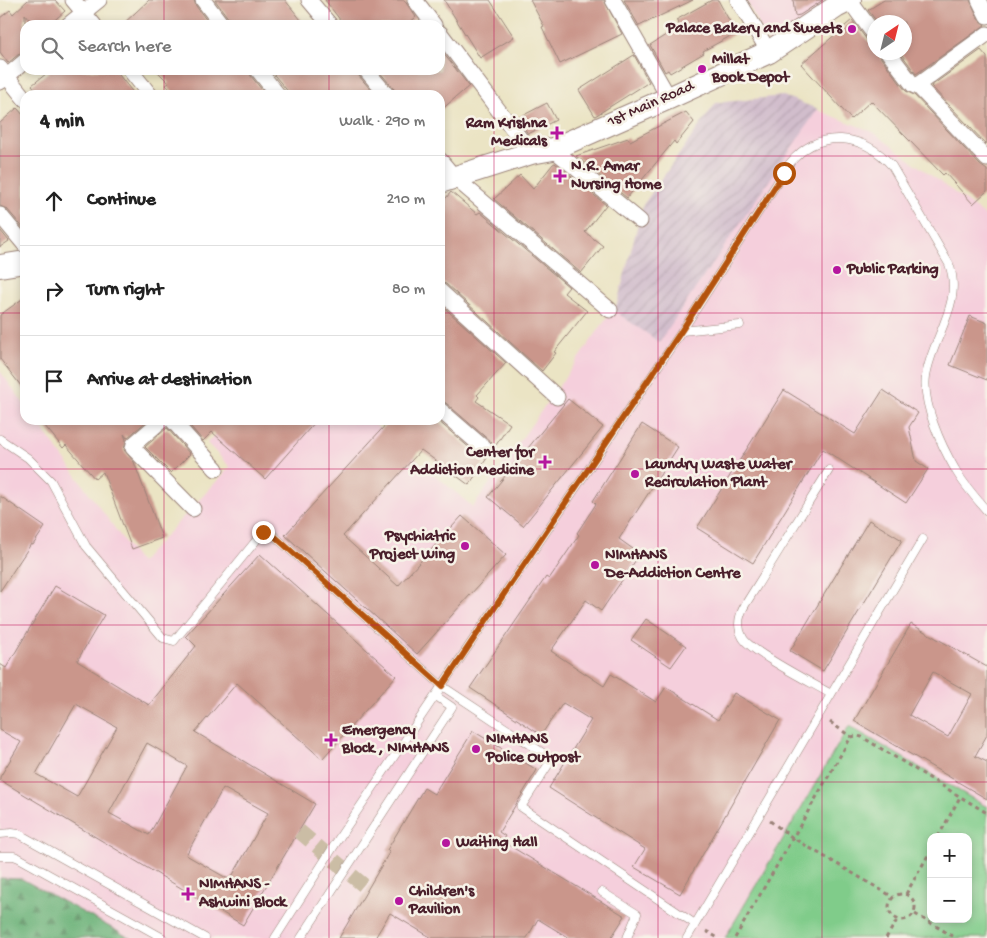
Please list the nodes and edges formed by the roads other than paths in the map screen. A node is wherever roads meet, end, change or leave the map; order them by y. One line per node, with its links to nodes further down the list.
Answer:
1 (73, 0): 10 (street)
2 (99, 0): 10 (street)
3 (202, 0): 14 (street)
4 (309, 0): 15 (street)
5 (415, 0): 16 (street)
6 (613, 0): 32 (street)
7 (738, 0): 20 (street)
8 (979, 0): 11 (street)
9 (843, 2): 17 (street); 20 (street, 1st Main Road)
10 (83, 12): 12 (street); 13 (street)
11 (987, 16)
12 (74, 20)
13 (90, 20)
14 (218, 20)
15 (326, 20)
16 (430, 20)
17 (867, 27)
18 (987, 34): 27 (street)
19 (445, 39): 33 (street)
20 (769, 52): 32 (street, 1st Main Road)
21 (894, 60): 27 (street)
22 (20, 64): 26 (street)
23 (134, 75): 28 (street)
24 (262, 75): 29 (street)
25 (370, 75): 30 (street)
26 (2, 76): 31 (street)
27 (918, 85): 34 (street)
28 (146, 90)
29 (274, 90)
30 (383, 90)
31 (20, 94)
32 (669, 98): 33 (street, 1st Main Road)
33 (542, 151): 35 (street, 1st Main Road); 37 (street)
34 (987, 159)
35 (447, 180): 42 (street)
36 (0, 215): 38 (street)
37 (640, 220)
38 (20, 239)
39 (20, 263): 40 (street)
40 (0, 266)
41 (445, 296): 45 (street)
42 (610, 310)
43 (740, 324): 44 (lane)
44 (682, 330): 54 (lane); 56 (lane)
45 (557, 397)
46 (445, 414): 50 (street)
47 (156, 425): 53 (street)
48 (177, 425): 51 (street)
49 (0, 440): 56 (lane)
50 (485, 449)
51 (216, 468)
52 (829, 470): 57 (lane)
53 (193, 509)
54 (987, 511)
55 (923, 539): 57 (lane)
56 (442, 686): 58 (lane); 62 (lane)
57 (831, 694): 62 (lane)
58 (436, 696): 65 (lane); 66 (lane)
59 (0, 834): 64 (lane)
60 (0, 856): 63 (lane)
61 (602, 892): 67 (lane)
62 (695, 924): 68 (lane)
63 (163, 938)
64 (206, 938)
65 (275, 938)
66 (301, 938)
67 (627, 938)
68 (687, 938)

